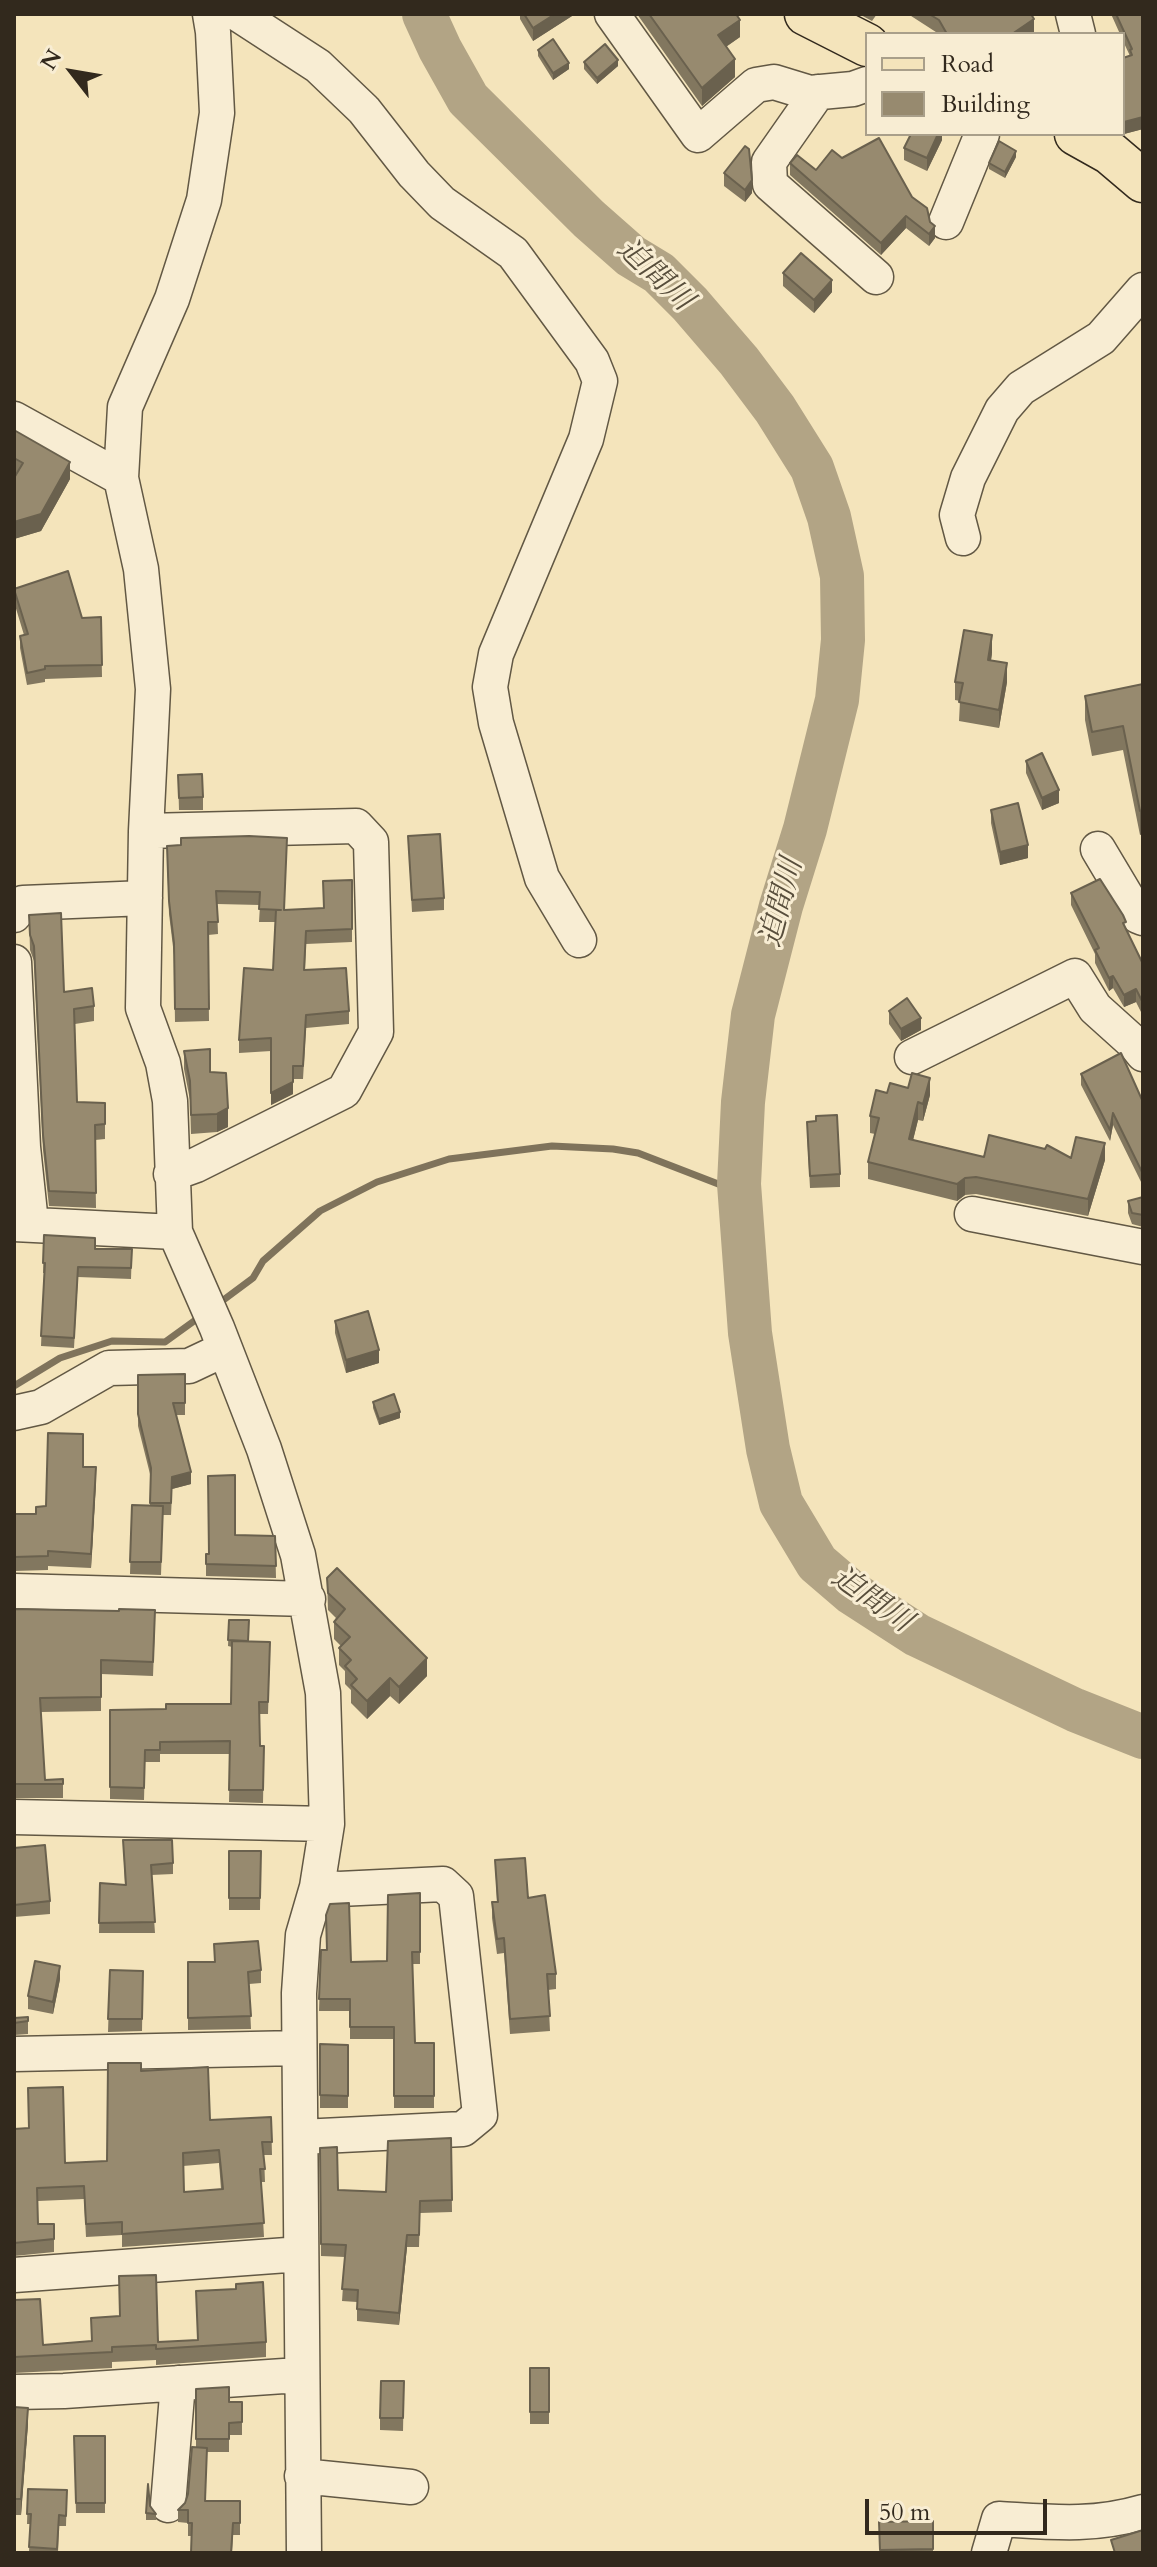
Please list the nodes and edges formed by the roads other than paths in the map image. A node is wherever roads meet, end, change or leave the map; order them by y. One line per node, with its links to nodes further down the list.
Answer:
1 (210, 14): 15 (street)
2 (238, 14): 22 (street)
3 (612, 14): 7 (street)
4 (806, 14): 5 (main road)
5 (865, 44)
6 (865, 85): 7 (street)
7 (818, 92): 12 (street)
8 (981, 136): 11 (street)
9 (1080, 136): 10 (main road)
10 (1143, 181)
11 (946, 222)
12 (876, 277)
13 (1143, 290): 16 (street)
14 (14, 419): 15 (street)
15 (121, 478): 17 (street)
16 (963, 538)
17 (146, 831): 19 (street); 26 (street)
18 (1098, 849): 21 (street)
19 (145, 898): 20 (street); 26 (street)
20 (17, 907)
21 (1143, 918)
22 (579, 940)
23 (14, 962): 28 (street)
24 (1143, 1054): 25 (street)
25 (912, 1057)
26 (171, 1174): 29 (street)
27 (972, 1214): 30 (street)
28 (23, 1224): 29 (street)
29 (175, 1232): 31 (street)
30 (1143, 1247)
31 (225, 1349): 32 (street); 34 (street)
32 (14, 1413)
33 (14, 1591): 34 (street)
34 (308, 1599): 36 (street)
35 (14, 1817): 36 (street)
36 (327, 1824): 37 (street)
37 (317, 1887): 38 (street); 40 (street)
38 (299, 2048): 39 (street); 40 (street)
39 (14, 2054)
40 (301, 2137): 41 (street)
41 (301, 2254): 42 (street); 43 (street)
42 (14, 2275)
43 (301, 2378): 44 (street); 46 (street)
44 (178, 2383): 45 (street); 48 (street)
45 (14, 2392)
46 (302, 2476): 47 (street); 50 (street)
47 (411, 2487)
48 (168, 2505)
49 (1143, 2512): 51 (street)
50 (304, 2553)
51 (989, 2553)

